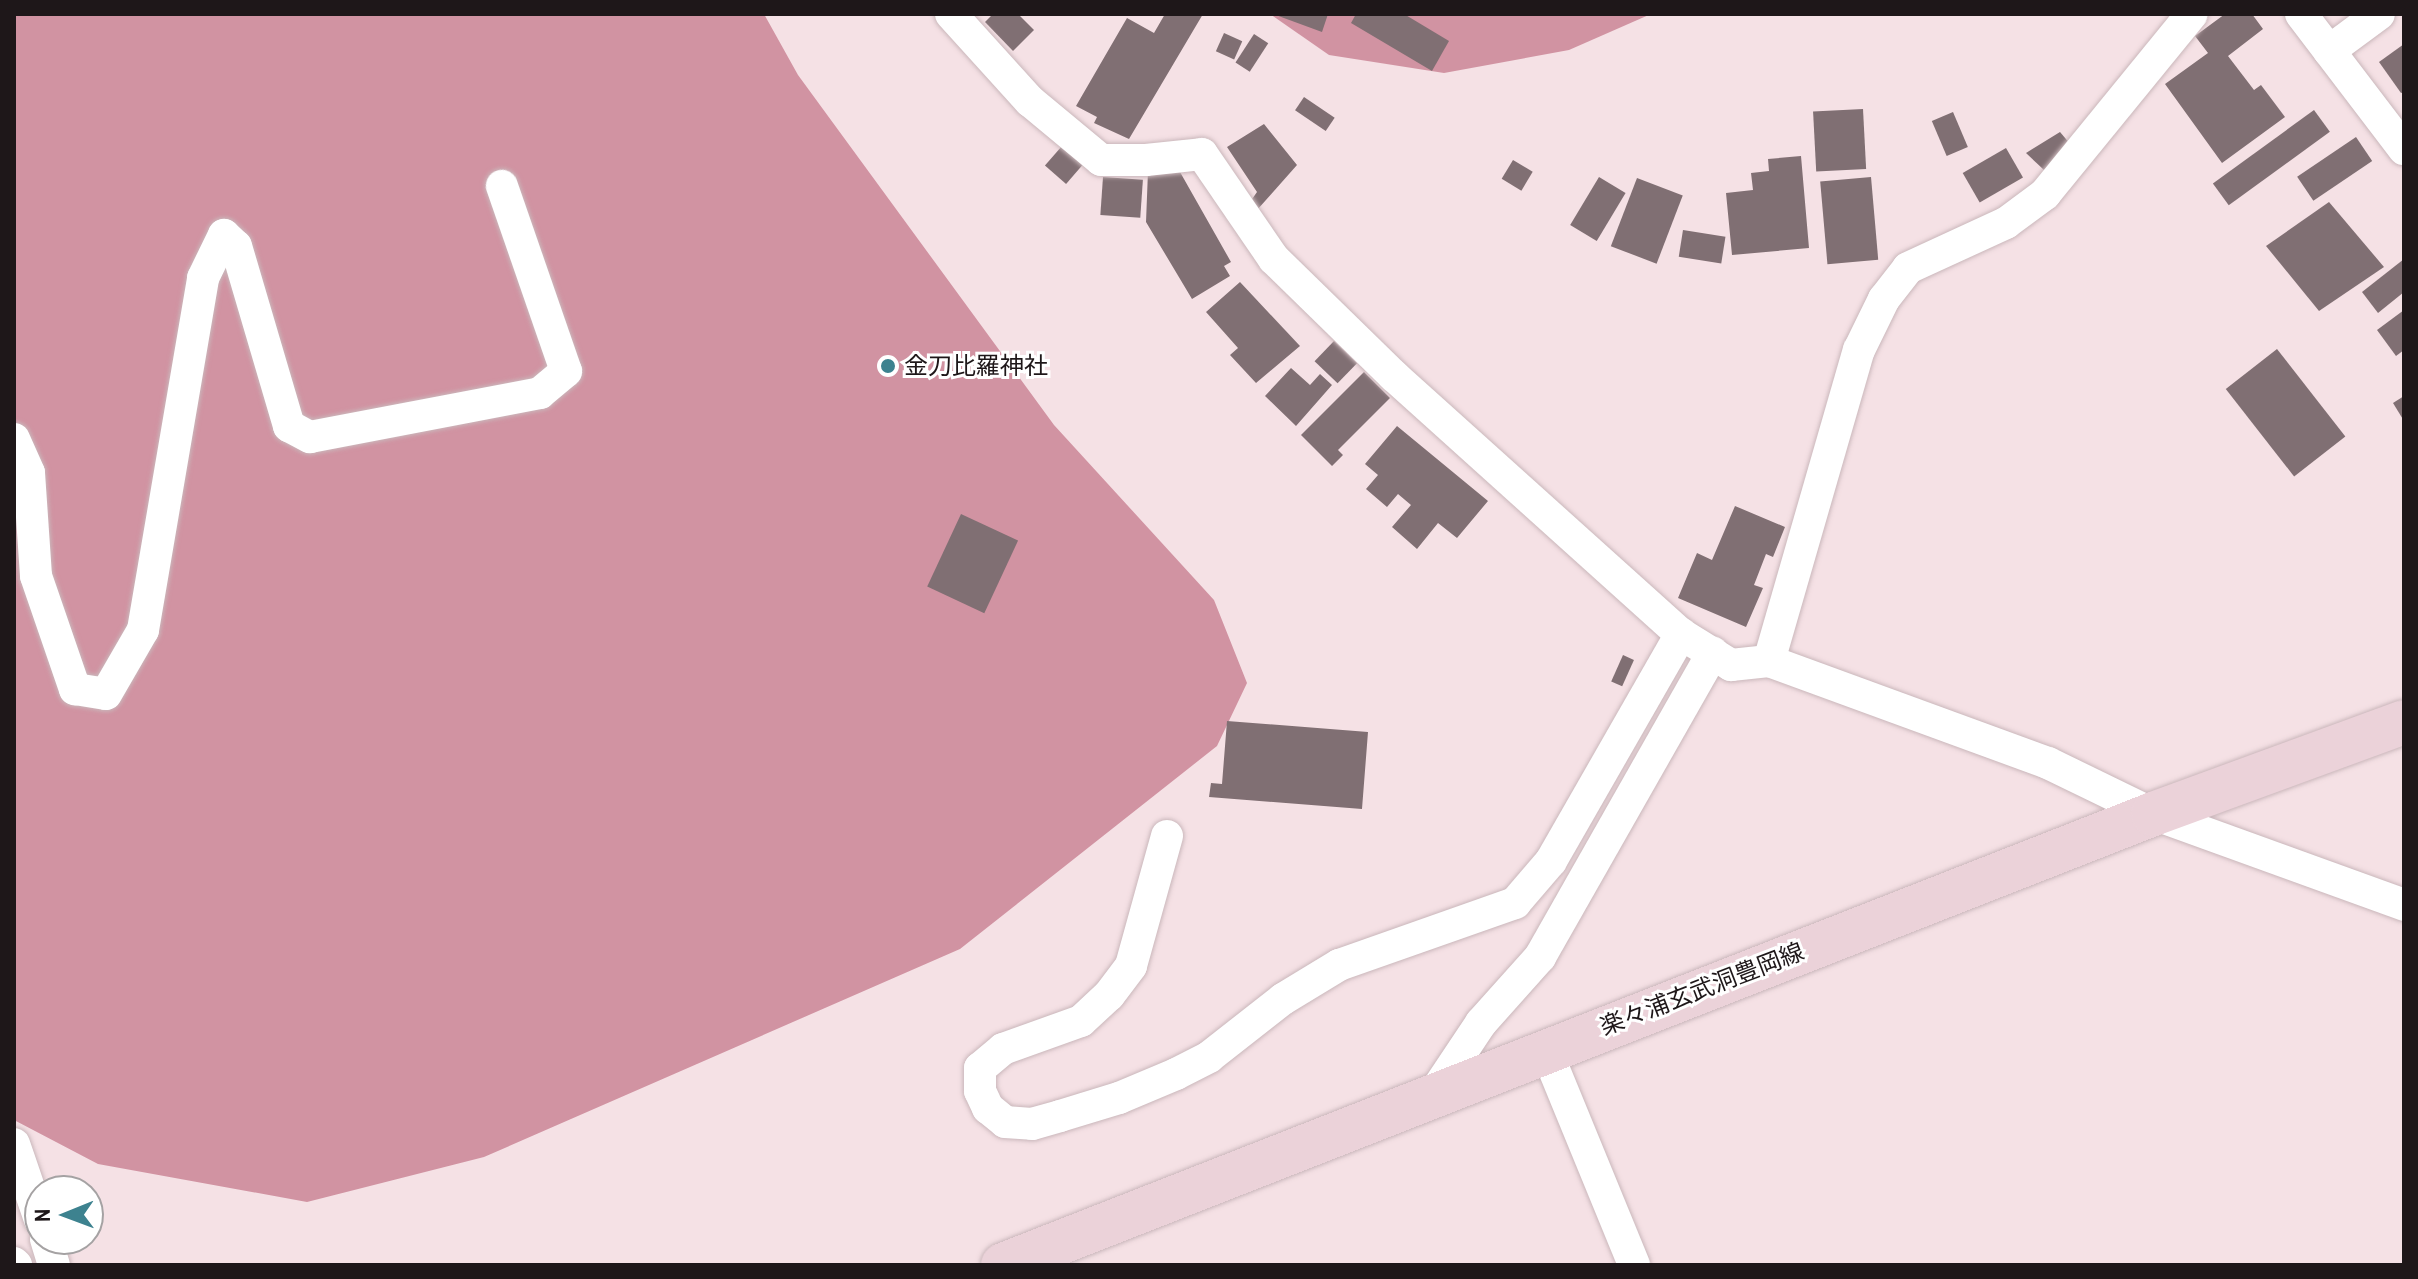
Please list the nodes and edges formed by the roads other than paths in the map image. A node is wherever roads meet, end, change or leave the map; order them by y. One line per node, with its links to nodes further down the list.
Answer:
1 (951, 14): 9 (street)
2 (2192, 14): 11 (street)
3 (2301, 14): 5 (street)
4 (2379, 14): 5 (street)
5 (2329, 51): 6 (street)
6 (2404, 149)
7 (502, 186): 8 (street)
8 (14, 439)
9 (1681, 634): 10 (street); 14 (street)
10 (1713, 653): 11 (street); 17 (street)
11 (1769, 661): 13 (street)
12 (2404, 722): 13 (main road, 楽々浦玄武洞豊岡線)
13 (2153, 814): 15 (street); 16 (main road, 楽々浦玄武洞豊岡線)
14 (1167, 836)
15 (2404, 905)
16 (1546, 1050): 17 (main road, 楽々浦玄武洞豊岡線); 21 (street)
17 (1433, 1095): 20 (main road, 楽々浦玄武洞豊岡線)
18 (14, 1144): 19 (street)
19 (25, 1175)
20 (1003, 1265)
21 (1634, 1265)

